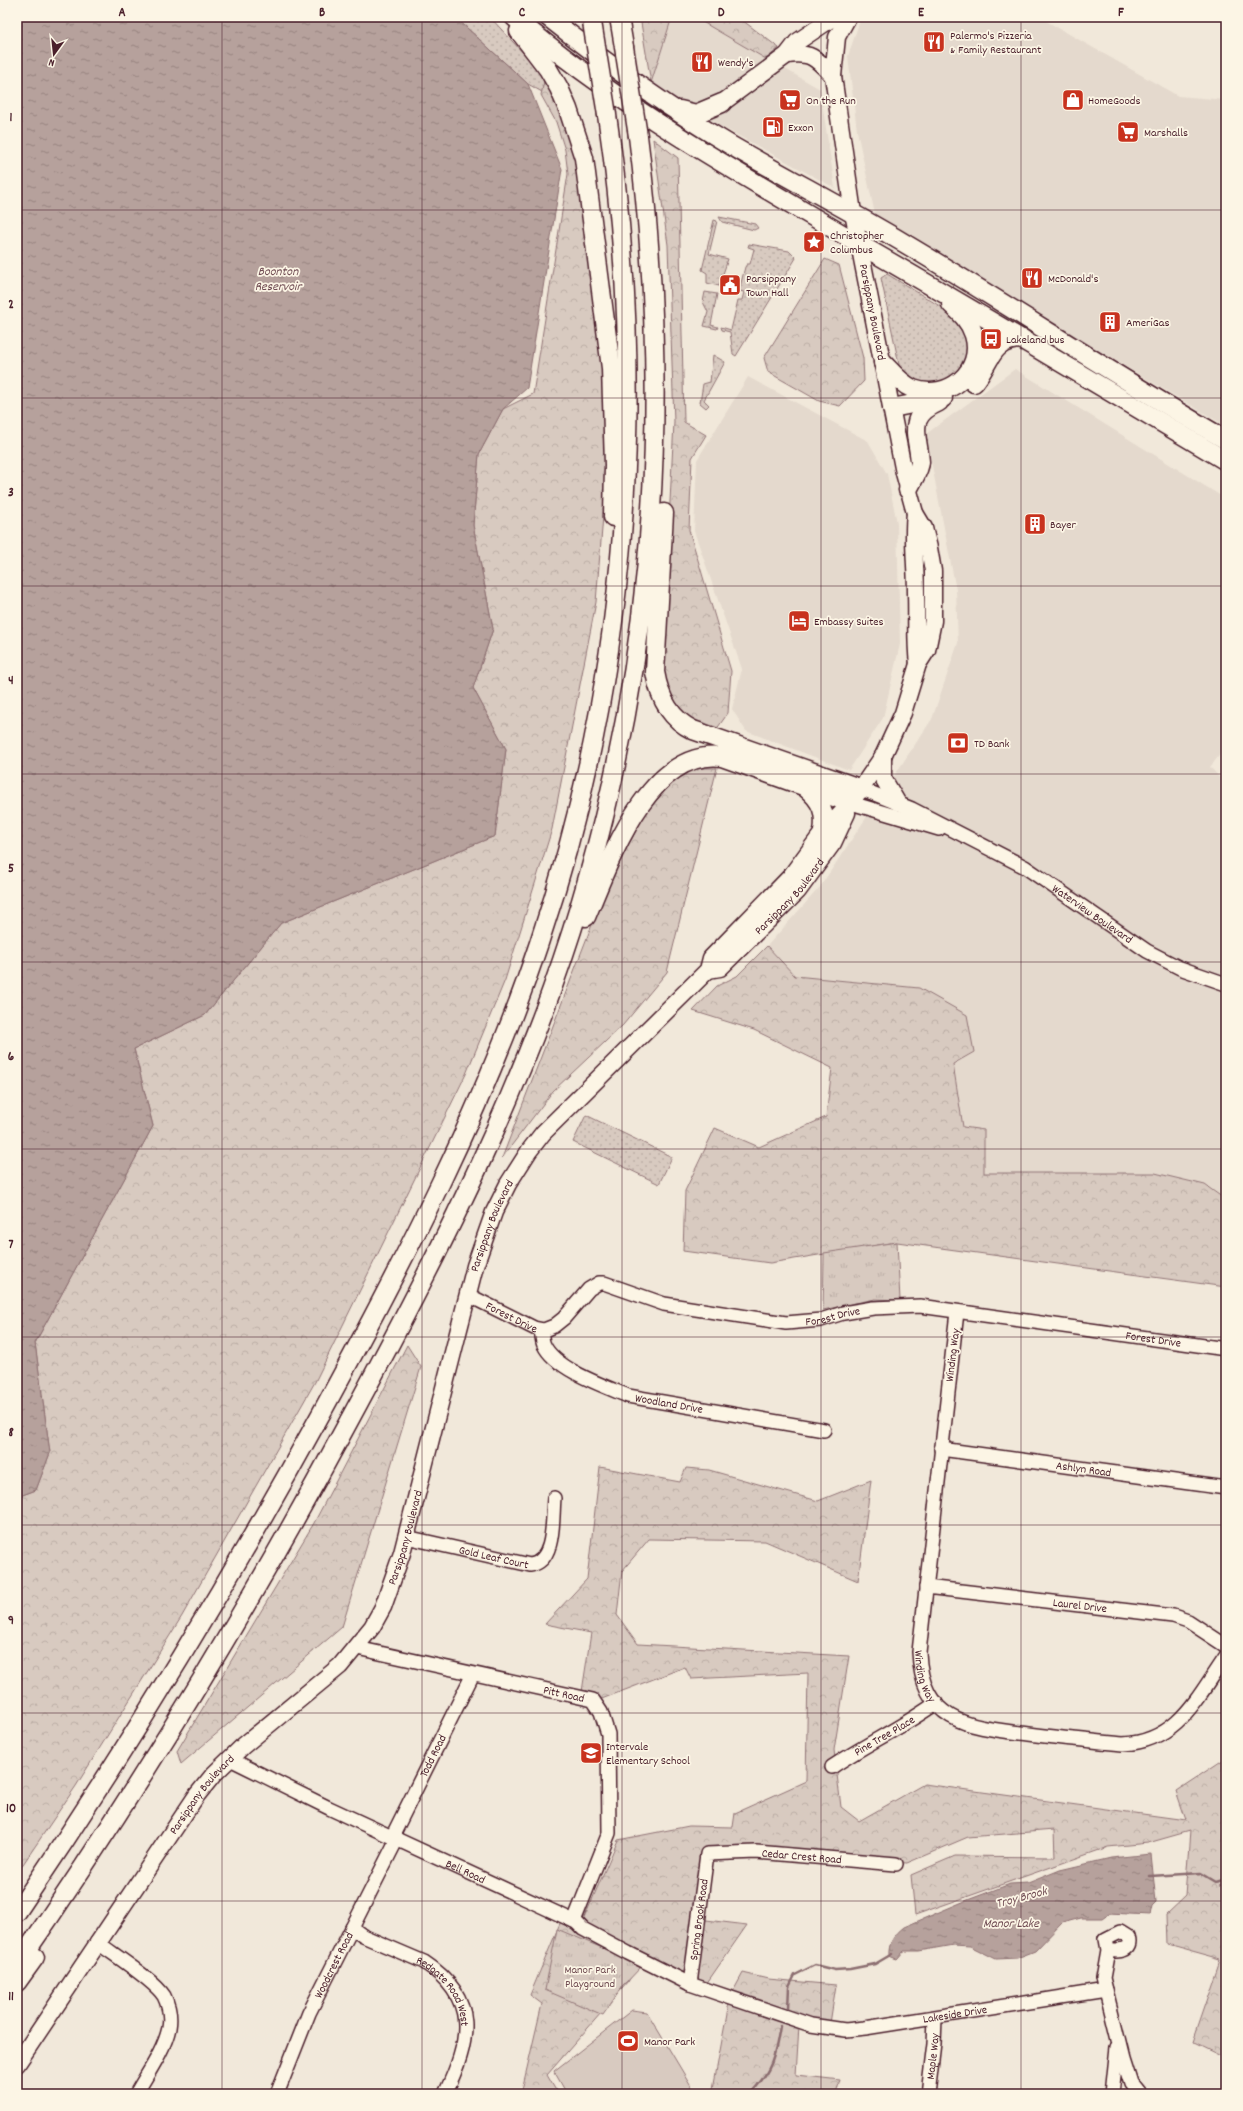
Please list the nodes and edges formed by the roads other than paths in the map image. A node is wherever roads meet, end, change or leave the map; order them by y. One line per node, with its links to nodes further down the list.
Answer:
1 (507, 17): 27 (highway)
2 (514, 17): 15 (highway)
3 (548, 17): 11 (highway)
4 (619, 17): 12 (highway, bridge)
5 (834, 17): 8 (main road)
6 (848, 17): 9 (main road, Parsippany Boulevard)
7 (591, 20): 27 (highway, bridge)
8 (787, 55): 9 (main road); 10 (main road)
9 (833, 76): 14 (main road, Parsippany Boulevard)
10 (722, 103): 11 (highway); 13 (highway)
11 (673, 108): 13 (highway)
12 (638, 136): 26 (highway); 34 (highway)
13 (732, 146): 14 (highway)
14 (853, 213): 15 (main road, Parsippany Boulevard); 21 (highway)
15 (859, 244): 16 (highway); 18 (main road, Parsippany Boulevard)
16 (926, 282): 17 (highway); 18 (highway)
17 (1023, 339): 19 (highway); 22 (highway)
18 (883, 363): 20 (main road, Parsippany Boulevard)
19 (952, 397): 20 (highway); 23 (highway)
20 (892, 408): 23 (main road, Parsippany Boulevard)
21 (1226, 440)
22 (1226, 461)
23 (908, 490): 24 (main road, Parsippany Boulevard)
24 (883, 756): 26 (main road, Parsippany Boulevard); 28 (main road)
25 (803, 785): 29 (highway); 30 (highway); 34 (highway)
26 (862, 789): 28 (street, Waterview Boulevard); 29 (main road, Parsippany Boulevard)
27 (581, 796): 56 (highway)
28 (897, 802): 31 (street, Waterview Boulevard)
29 (851, 803): 30 (main road, Parsippany Boulevard); 31 (street, Waterview Boulevard); 32 (main road, Parsippany Boulevard)
30 (823, 832): 32 (main road, Parsippany Boulevard)
31 (963, 836): 33 (street, Waterview Boulevard)
32 (708, 970): 35 (main road, Parsippany Boulevard)
33 (1226, 984)
34 (539, 1024): 52 (highway)
35 (468, 1295): 37 (street, Forest Drive); 43 (main road, Parsippany Boulevard)
36 (957, 1312): 37 (street, Forest Drive); 38 (street, Forest Drive); 40 (street, Winding Way)
37 (541, 1330): 39 (street, Woodland Drive)
38 (1226, 1349)
39 (824, 1430)
40 (941, 1449): 41 (street, Ashlyn Road); 44 (street, Winding Way)
41 (1226, 1488)
42 (554, 1498): 43 (street, Gold Leaf Court)
43 (406, 1537): 46 (main road, Parsippany Boulevard)
44 (926, 1587): 45 (street, Laurel Drive); 49 (street, Winding Way)
45 (1226, 1646)
46 (357, 1648): 48 (street, Pitt Road); 50 (main road, Parsippany Boulevard)
47 (1226, 1656): 49 (street, Winding Way)
48 (473, 1674): 53 (street, Todd Road); 57 (street, Pitt Road)
49 (936, 1702): 51 (street, Pine Tree Place)
50 (230, 1758): 53 (street, Bell Road); 59 (main road, Parsippany Boulevard)
51 (832, 1768)
52 (124, 1805): 61 (highway); 62 (highway)
53 (394, 1838): 57 (street, Bell Road); 58 (street, Woodcrest Road)
54 (707, 1854): 55 (street, Cedar Crest Road); 63 (street, Spring Brook Road)
55 (896, 1864)
56 (17, 1912)
57 (574, 1921): 63 (street, Bell Road)
58 (352, 1928): 69 (street, Woodcrest Road); 70 (street, Redgate Road West)
59 (97, 1942): 67 (main road, Parsippany Boulevard); 68 (street)
60 (1108, 1950): 64 (street)
61 (17, 1965)
62 (17, 1982)
63 (695, 1986): 65 (street, Lakeside Drive)
64 (1106, 1990): 65 (street, Lakeside Drive); 66 (street)
65 (935, 2018): 71 (street, Maple Way)
66 (1118, 2040): 72 (street); 73 (street)
67 (17, 2064)
68 (136, 2094)
69 (277, 2094)
70 (444, 2094)
71 (928, 2094)
72 (1112, 2094)
73 (1139, 2094)

